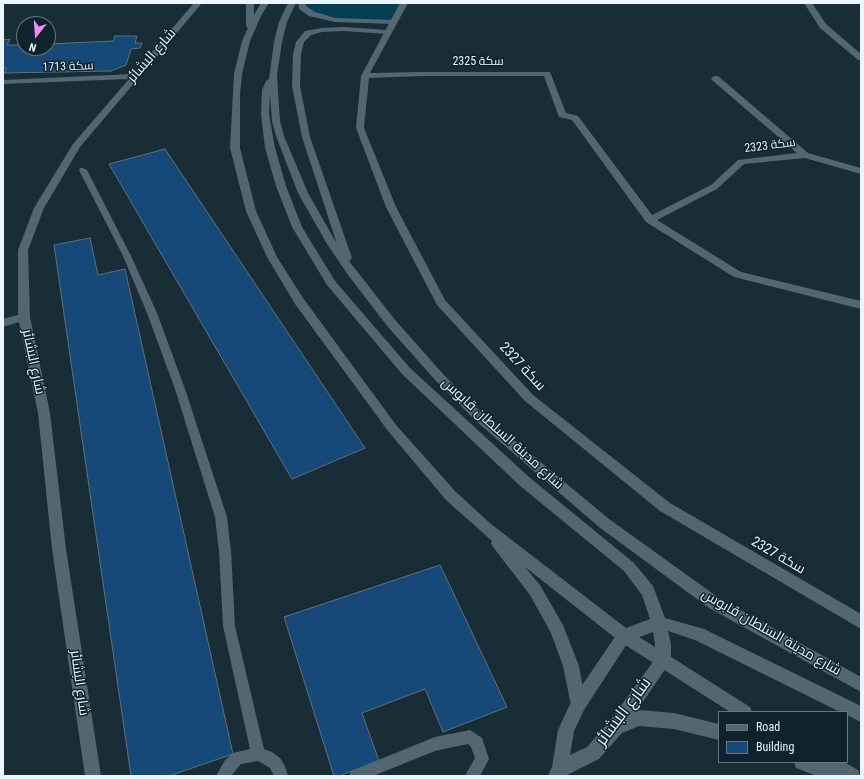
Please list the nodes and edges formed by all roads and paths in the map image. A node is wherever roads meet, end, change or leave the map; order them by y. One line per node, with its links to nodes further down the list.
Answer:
1 (198, 3): 13 (main road, شارع البشائر)
2 (250, 3): 9 (main road)
3 (265, 3): 9 (main road)
4 (292, 3): 12 (main road, شارع مدينة السلطان قابوس)
5 (302, 3): 8 (main road)
6 (404, 3): 8 (main road, سكة 2327)
7 (808, 3): 11 (main road)
8 (394, 22): 10 (main road, سكة 2327)
9 (250, 30): 25 (main road)
10 (388, 32): 14 (main road, سكة 2327); 21 (main road)
11 (861, 58)
12 (273, 75): 21 (main road, شارع مدينة السلطان قابوس); 27 (main road)
13 (134, 76): 16 (main road, سكة 1713); 23 (main road, شارع البشائر)
14 (365, 76): 20 (main road, سكة 2325); 26 (main road, سكة 2327)
15 (715, 78): 17 (main road)
16 (3, 82)
17 (805, 155): 19 (main road, سكة 2323); 20 (main road, سكة 2323)
18 (83, 170): 36 (lane)
19 (861, 171)
20 (650, 220): 22 (main road)
21 (352, 272): 30 (main road, شارع مدينة السلطان قابوس)
22 (861, 305)
23 (24, 317): 24 (main road); 40 (main road, شارع البشائر)
24 (3, 323)
25 (486, 528): 28 (main road); 31 (main road)
26 (861, 622)
27 (660, 624): 28 (main road); 29 (main road); 33 (main road)
28 (624, 636): 29 (main road); 31 (main road, شارع البشائر)
29 (662, 660): 32 (main road); 34 (main road, شارع البشائر)
30 (861, 685)
31 (578, 705): 39 (main road, شارع البشائر)
32 (742, 711)
33 (861, 714)
34 (615, 728): 35 (main road); 39 (main road, شارع البشائر)
35 (718, 732)
36 (258, 754): 41 (lane); 42 (lane)
37 (805, 763): 45 (main road)
38 (830, 763): 46 (main road)
39 (558, 773)
40 (93, 776)
41 (223, 776)
42 (281, 776)
43 (356, 776): 44 (lane)
44 (472, 776)
45 (838, 776)
46 (852, 776)

